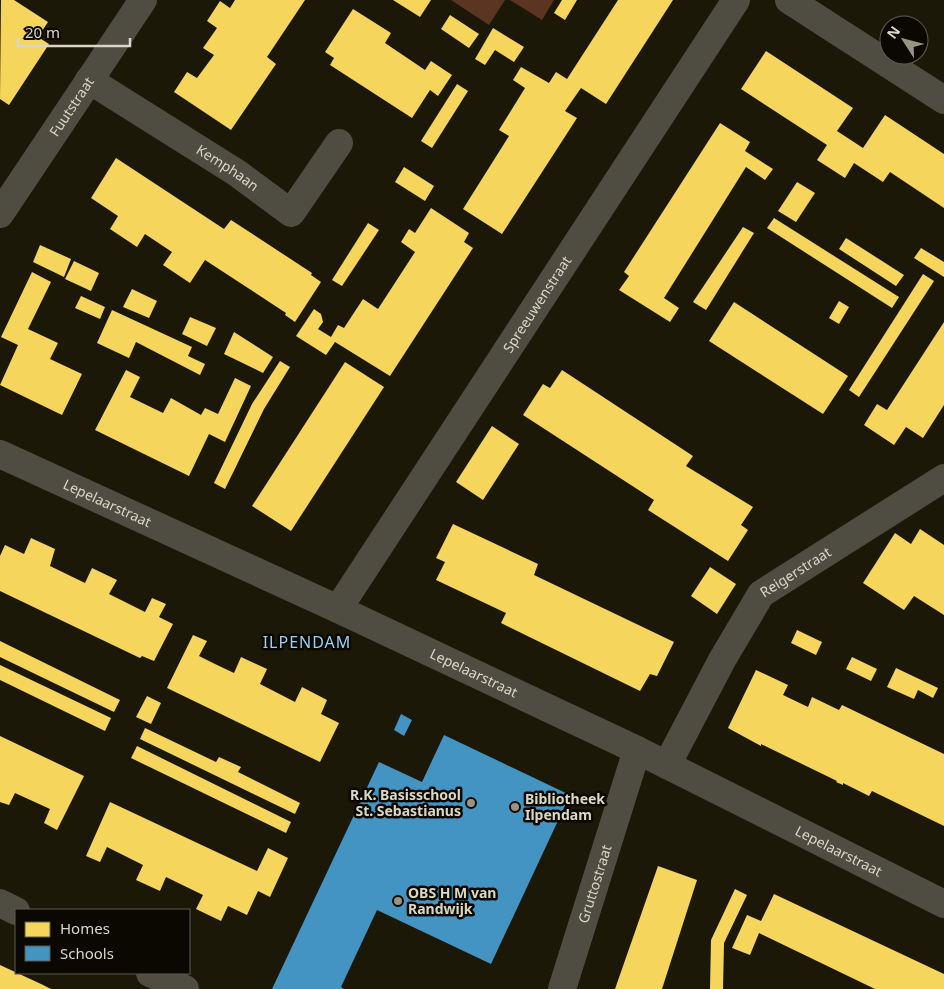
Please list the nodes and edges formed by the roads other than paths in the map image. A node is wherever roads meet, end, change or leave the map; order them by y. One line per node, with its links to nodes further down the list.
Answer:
1 (143, 0): 4 (street, Fuutstraat)
2 (736, 0): 10 (street, Spreeuwenstraat)
3 (789, 0): 5 (street)
4 (89, 80): 6 (street, Kemphaan); 7 (street, Fuutstraat)
5 (944, 100)
6 (339, 143)
7 (0, 214)
8 (0, 454): 10 (street, Lepelaarstraat)
9 (944, 478): 12 (street, Reigerstraat)
10 (338, 609): 11 (street, Lepelaarstraat)
11 (638, 750): 12 (street, Lepelaarstraat); 18 (street, Gruttostraat)
12 (668, 765): 14 (street, Lepelaarstraat)
13 (0, 903): 15 (street)
14 (944, 904)
15 (15, 910)
16 (152, 974): 17 (street)
17 (185, 989)
18 (562, 989)

